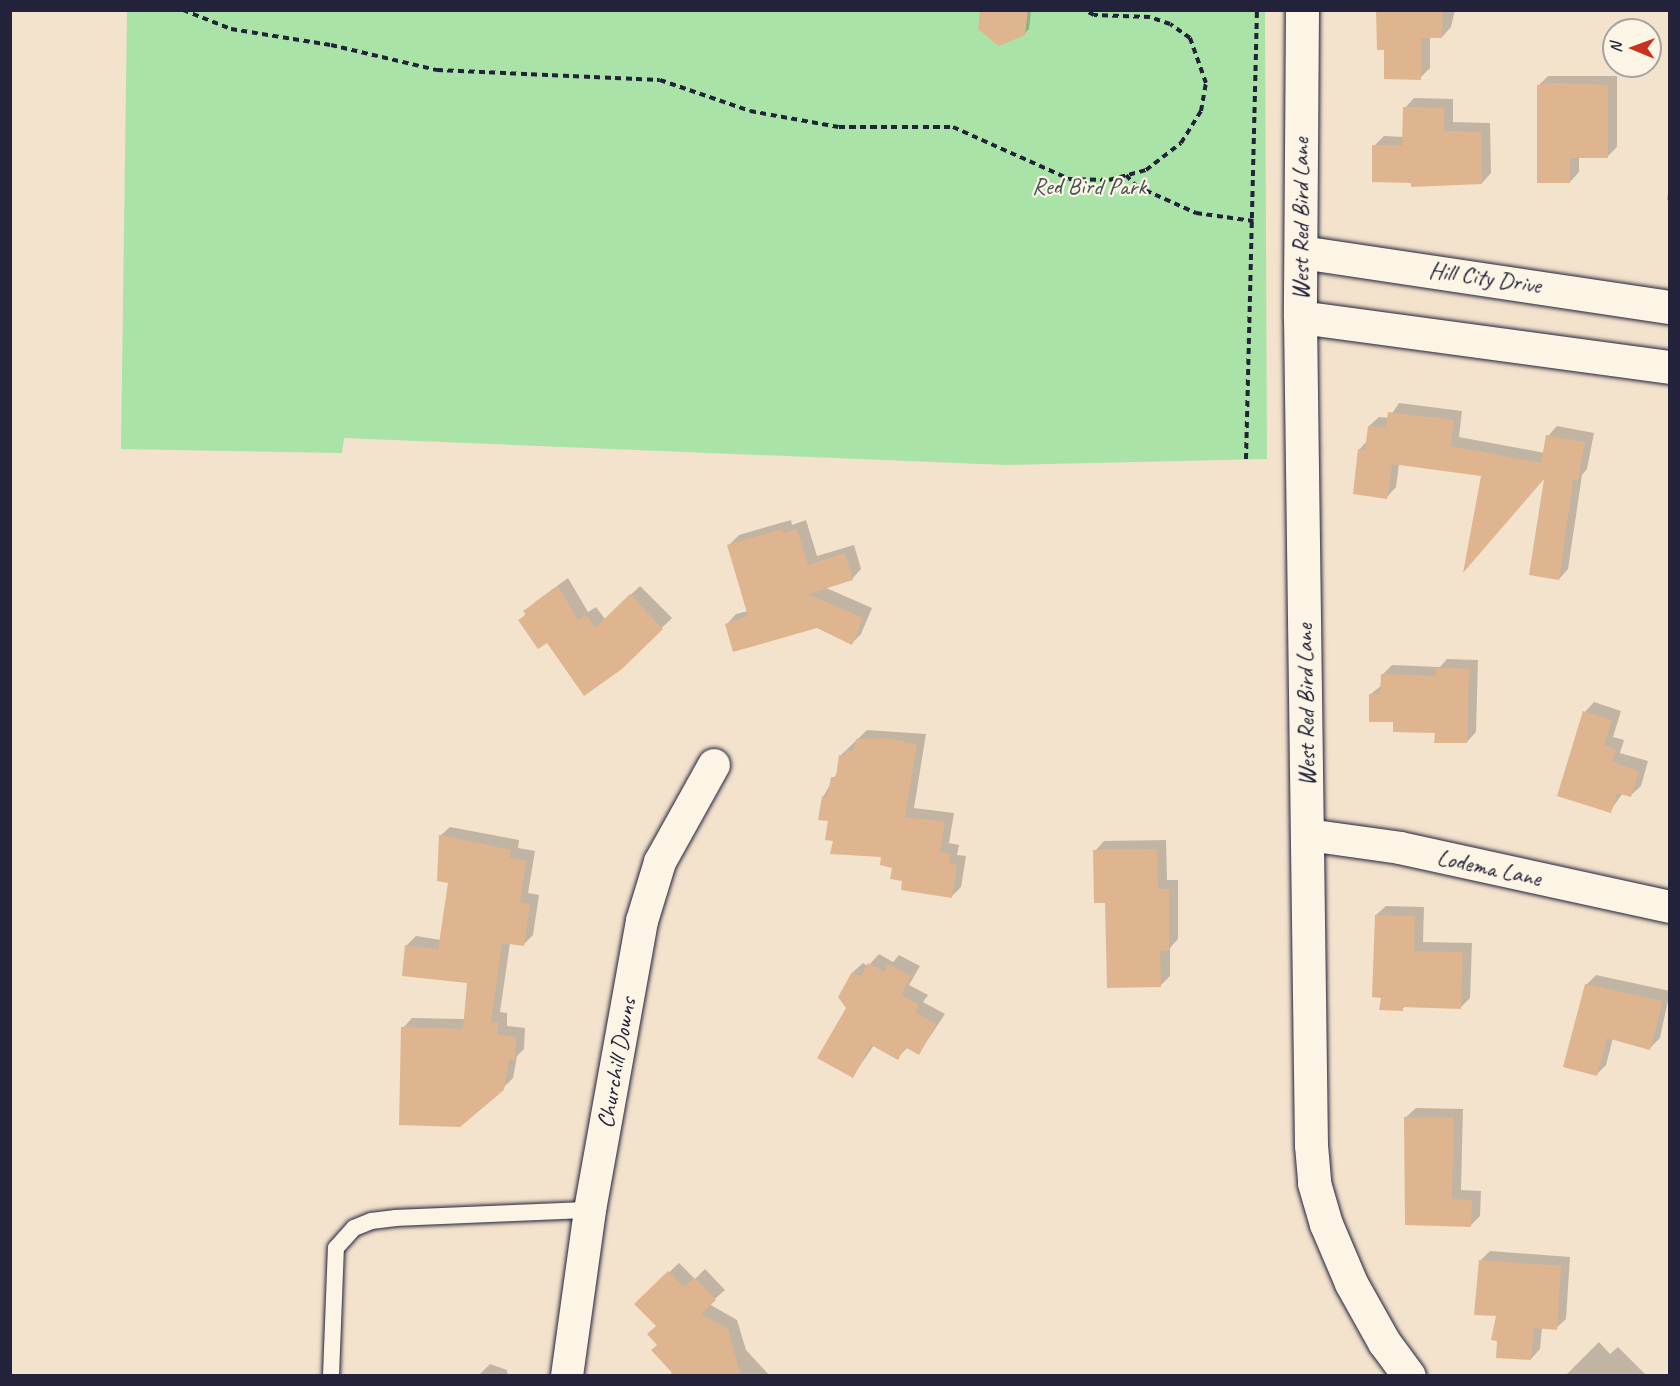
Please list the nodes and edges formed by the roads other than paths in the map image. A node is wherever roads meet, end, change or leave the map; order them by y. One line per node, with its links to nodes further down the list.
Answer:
1 (1302, 10): 2 (street, West Red Bird Lane)
2 (1301, 252): 3 (street, Hill City Drive); 4 (street, West Red Bird Lane)
3 (1670, 306)
4 (1300, 317): 5 (street); 7 (street, West Red Bird Lane)
5 (1670, 367)
6 (714, 765): 9 (street, Churchill Downs)
7 (1308, 835): 8 (street, Lodema Lane); 12 (street, West Red Bird Lane)
8 (1670, 907)
9 (590, 1210): 10 (lane); 11 (street, Churchill Downs)
10 (331, 1376)
11 (567, 1376)
12 (1409, 1376)

